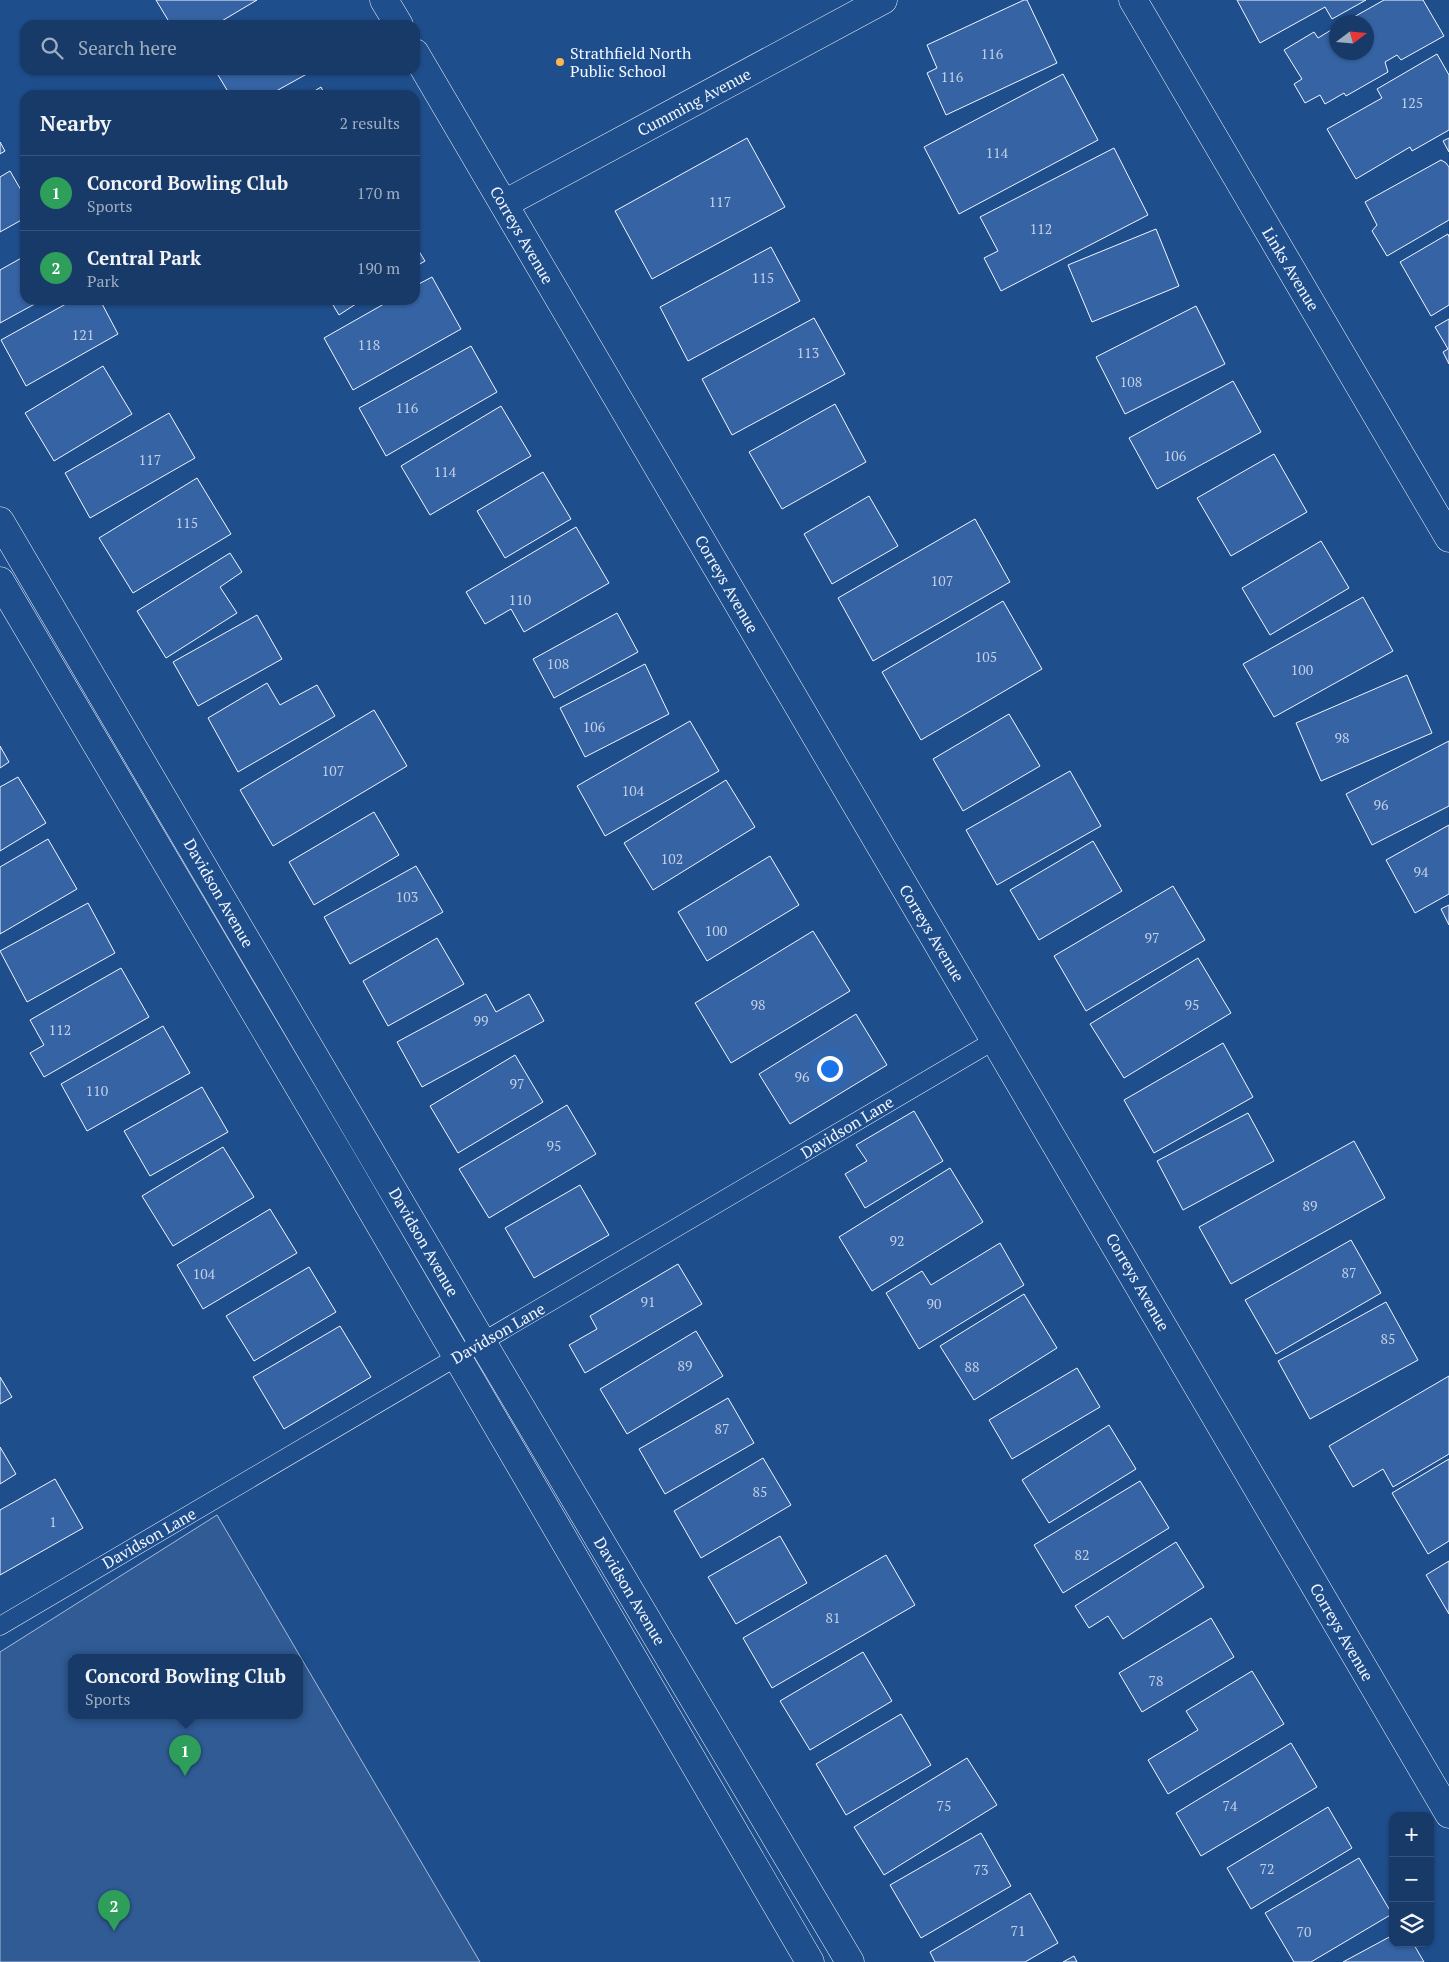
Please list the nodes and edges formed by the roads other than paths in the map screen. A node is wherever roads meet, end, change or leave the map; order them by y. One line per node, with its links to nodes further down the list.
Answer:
1 (384, 0): 4 (street)
2 (883, 0): 6 (street, Cumming Avenue)
3 (1133, 0): 8 (street, Links Avenue)
4 (396, 20)
5 (420, 61): 6 (street, Correys Avenue)
6 (504, 204): 10 (street, Correys Avenue)
7 (0, 521): 11 (street, Davidson Avenue)
8 (1449, 538)
9 (0, 581): 12 (street, Davidson Avenue)
10 (995, 1040): 11 (lane, Davidson Lane); 14 (street, Correys Avenue)
11 (482, 1342): 12 (lane, Davidson Lane); 16 (street, Davidson Avenue)
12 (456, 1358): 13 (lane, Davidson Lane); 15 (street, Davidson Avenue)
13 (0, 1626)
14 (1449, 1814)
15 (810, 1962)
16 (850, 1962)

